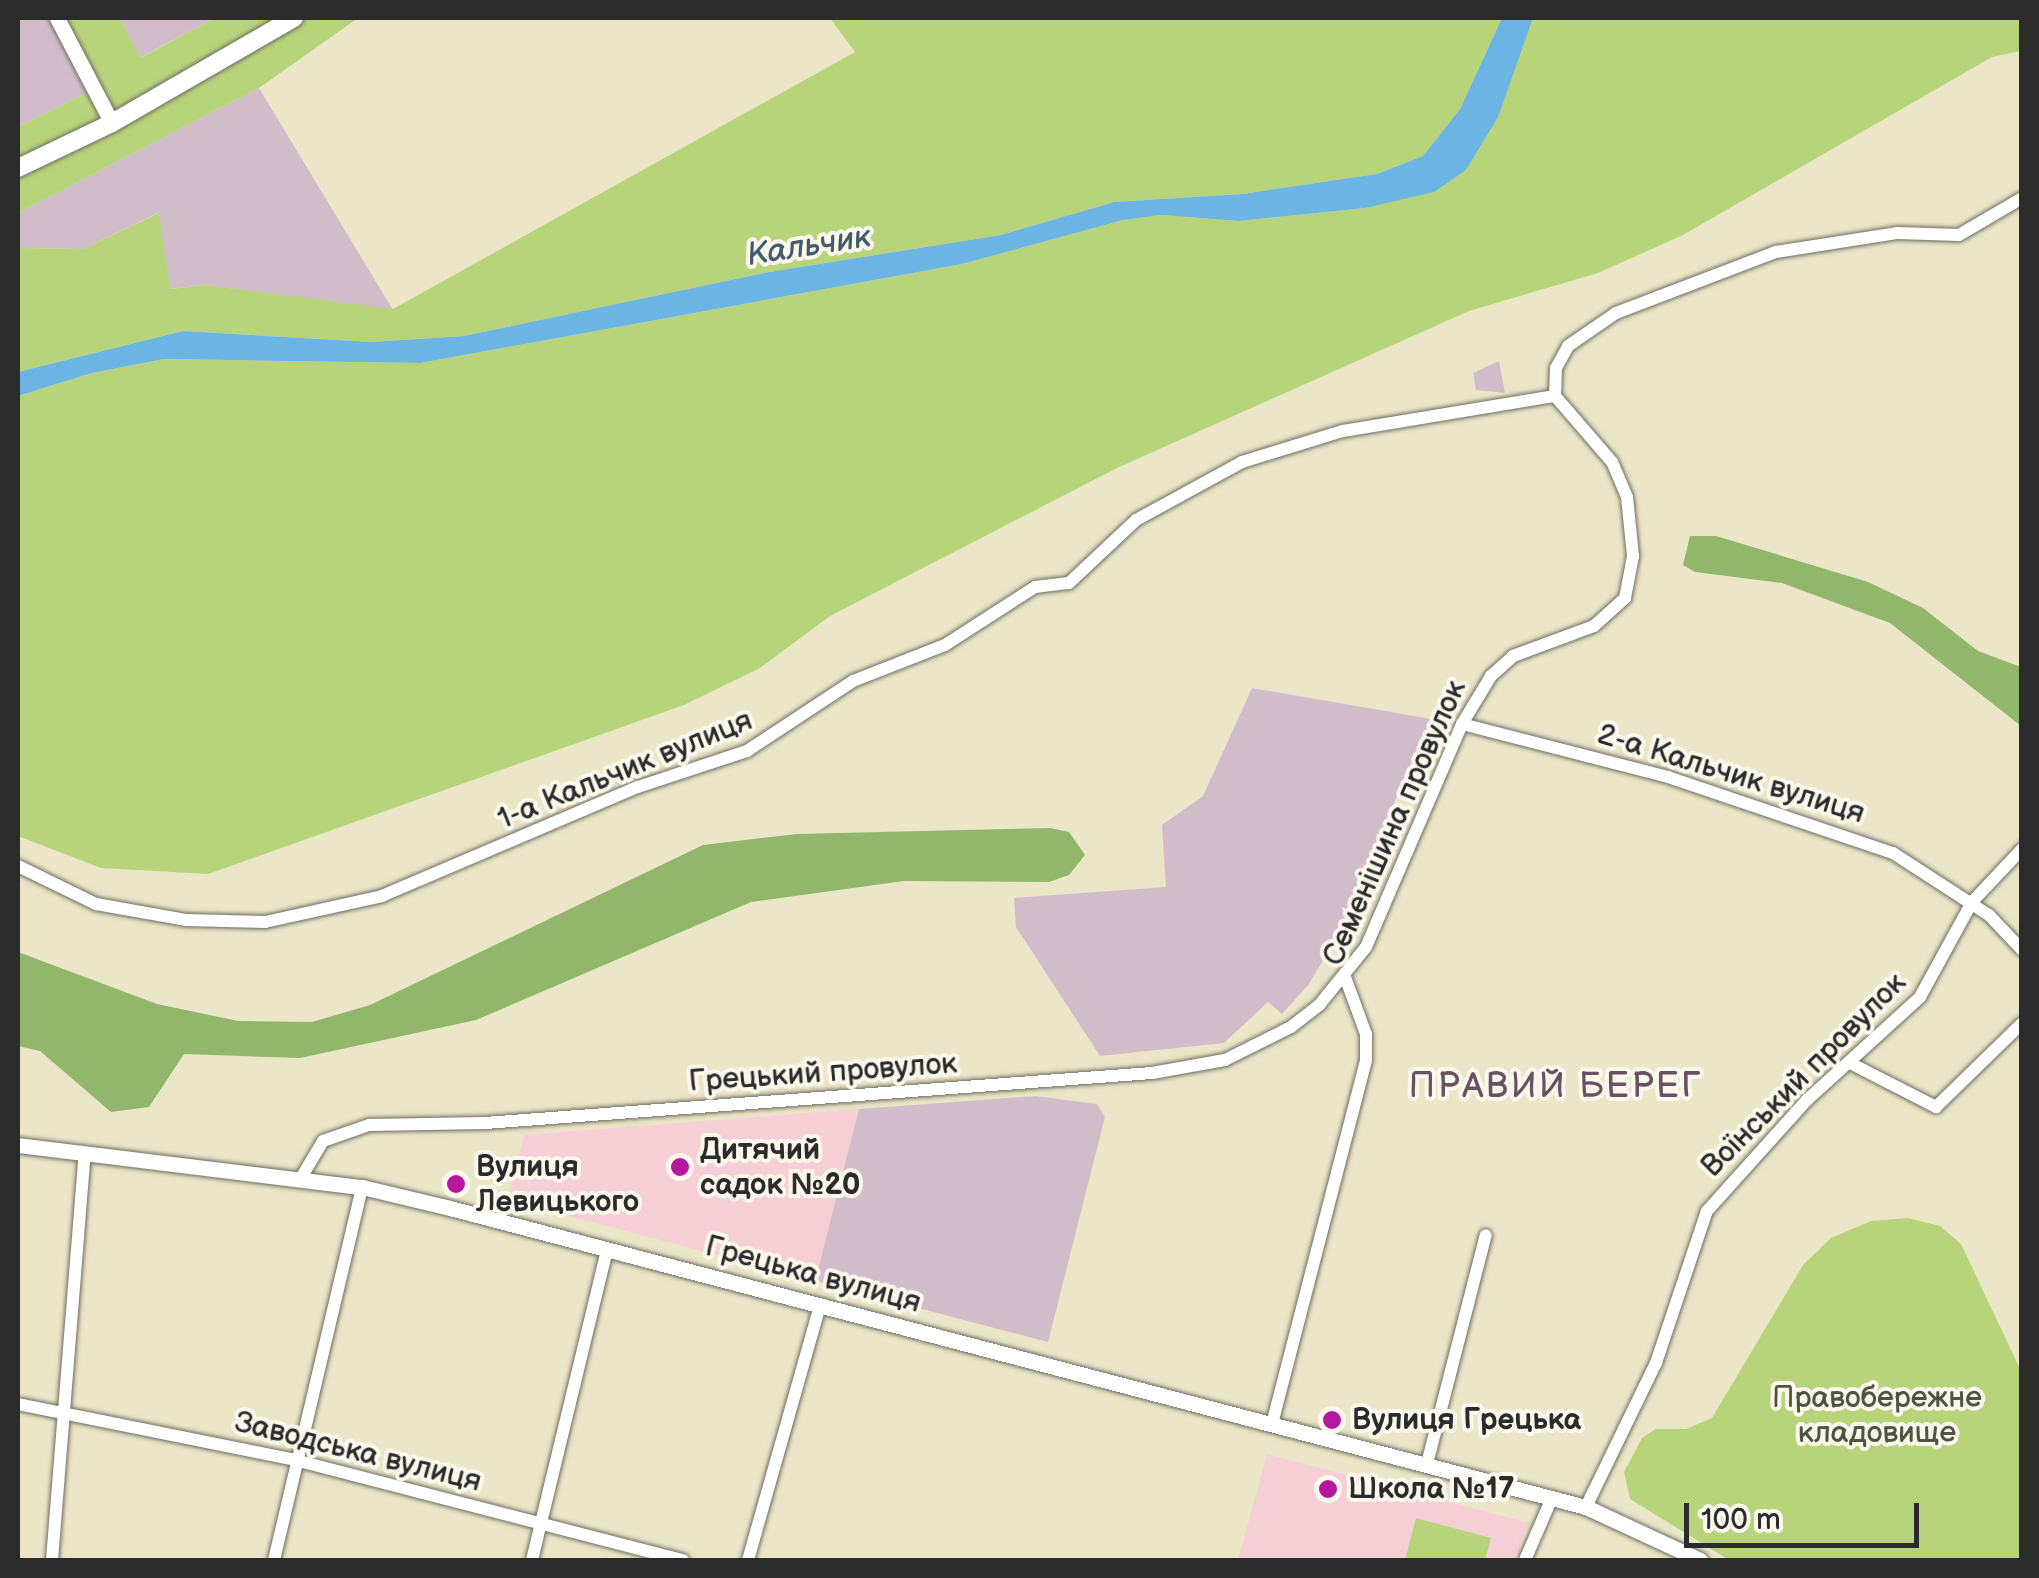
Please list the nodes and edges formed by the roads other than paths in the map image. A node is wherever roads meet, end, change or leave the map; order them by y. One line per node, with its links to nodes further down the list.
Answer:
1 (57, 18): 3 (street)
2 (294, 18): 3 (main road)
3 (112, 122): 4 (main road)
4 (18, 168)
5 (2022, 198): 6 (street)
6 (1555, 396): 7 (street, Семенішина провулок); 9 (street, 1-а Кальчик вулиця)
7 (1462, 724): 10 (street, 2-а Кальчик вулиця); 12 (street, Семенішина провулок)
8 (2022, 849): 10 (street)
9 (18, 866)
10 (1972, 902): 11 (street, 2-а Кальчик вулиця); 14 (street, Воїнський провулок)
11 (2022, 950)
12 (1345, 977): 17 (street, Грецький провулок); 24 (street, Семенішина провулок)
13 (2022, 1023): 14 (street)
14 (1850, 1063): 28 (street, Воїнський провулок)
15 (18, 1145): 16 (street, Грецька вулиця)
16 (85, 1152): 17 (street, Грецька вулиця); 23 (street)
17 (300, 1178): 18 (street, Грецька вулиця)
18 (362, 1187): 20 (street, Грецька вулиця); 25 (street)
19 (1486, 1234): 26 (street)
20 (607, 1249): 21 (street, Грецька вулиця); 29 (street)
21 (820, 1305): 24 (street, Грецька вулиця); 34 (street)
22 (18, 1404): 23 (street, Заводська вулиця)
23 (64, 1409): 25 (street, Заводська вулиця); 30 (street)
24 (1272, 1424): 26 (street, Грецька вулиця)
25 (295, 1460): 29 (street, Заводська вулиця); 31 (street)
26 (1428, 1464): 27 (street, Грецька вулиця)
27 (1552, 1498): 28 (street, Грецька вулиця); 35 (street)
28 (1586, 1507): 36 (street, Грецька вулиця)
29 (543, 1525): 32 (street); 33 (street, Заводська вулиця)
30 (52, 1560)
31 (274, 1560)
32 (532, 1560)
33 (683, 1560)
34 (748, 1560)
35 (1525, 1560)
36 (1700, 1560)

